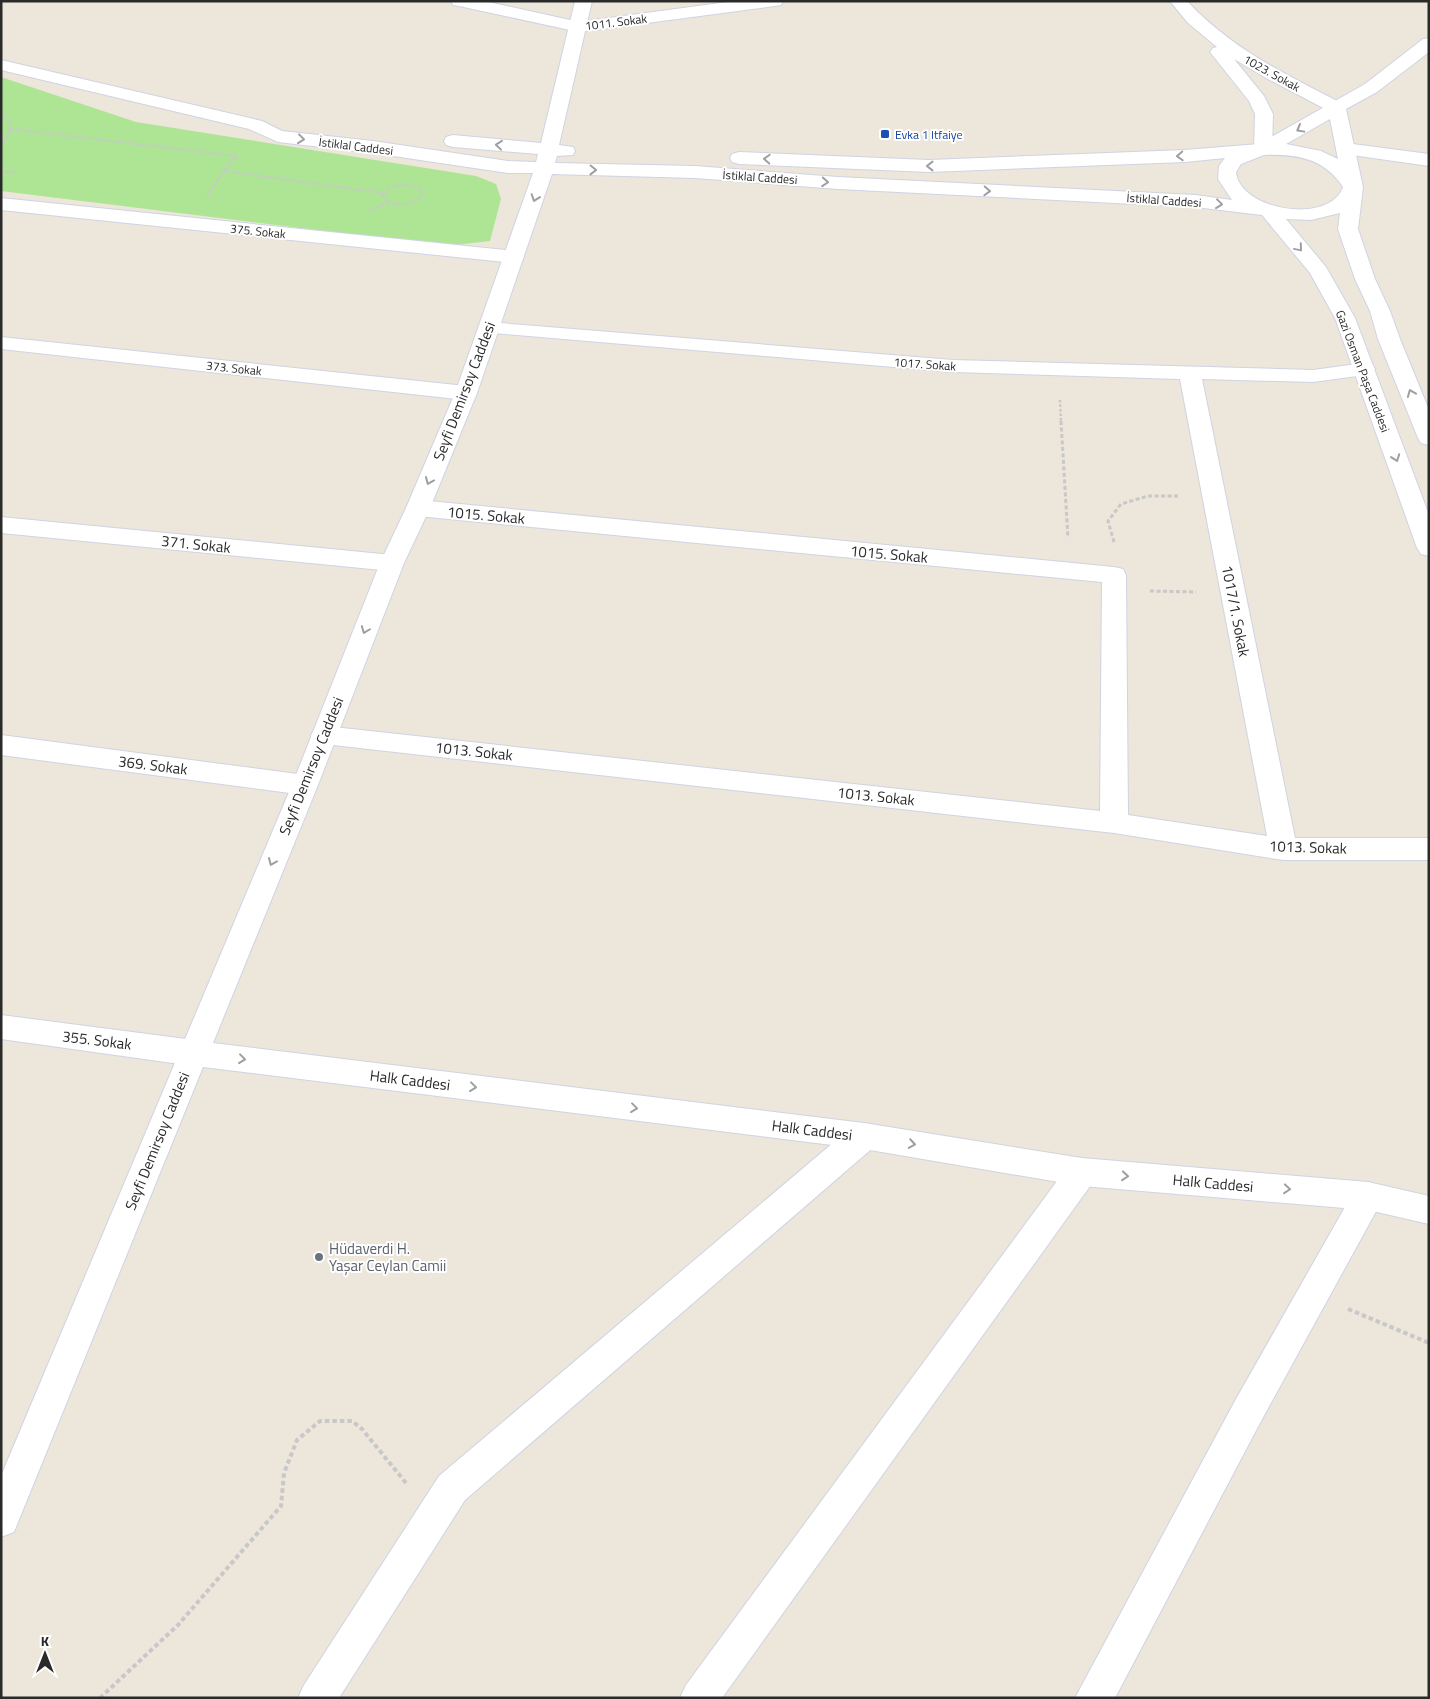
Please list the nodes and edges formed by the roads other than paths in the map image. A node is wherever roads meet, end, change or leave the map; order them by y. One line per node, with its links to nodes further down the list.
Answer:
1 (459, 1): 5 (street, 1011. Sokak)
2 (584, 1): 5 (street, Seyfi Demirsoy Caddesi)
3 (775, 1): 5 (street, 1011. Sokak)
4 (1183, 8): 8 (street, 1023. Sokak); 9 (street, 1023. Sokak)
5 (579, 27): 11 (street, Seyfi Demirsoy Caddesi)
6 (1429, 44): 8 (street)
7 (1, 65): 11 (street, İstiklal Caddesi)
8 (1337, 108): 9 (street, one-way to 9); 10 (street)
9 (1263, 149): 11 (street, İstiklal Caddesi, one-way to 11); 13 (street); 15 (street)
10 (1346, 149): 12 (street); 13 (street)
11 (546, 160): 15 (street, İstiklal Caddesi, one-way to 15); 16 (street, Seyfi Demirsoy Caddesi, one-way to 16)
12 (1429, 160)
13 (1354, 186): 15 (street); 22 (street, one-way to 13)
14 (1, 204): 16 (street, 375. Sokak)
15 (1268, 210): 19 (street, Gazi Osman Paşa Caddesi, one-way to 19)
16 (514, 257): 17 (street, Seyfi Demirsoy Caddesi)
17 (488, 328): 20 (street, 1017. Sokak); 21 (street, Seyfi Demirsoy Caddesi)
18 (1, 343): 21 (street, 373. Sokak)
19 (1364, 369): 20 (street, 1017. Sokak); 25 (street, Gazi Osman Paşa Caddesi, one-way to 25)
20 (1190, 374): 31 (street, 1017/1. Sokak)
21 (466, 393): 23 (street, Seyfi Demirsoy Caddesi, one-way to 23)
22 (1429, 438)
23 (418, 508): 26 (street, Seyfi Demirsoy Caddesi); 30 (street, 1015. Sokak)
24 (1, 525): 26 (street, 371. Sokak)
25 (1429, 548)
26 (392, 563): 27 (street, Seyfi Demirsoy Caddesi, one-way to 27)
27 (324, 735): 29 (street, Seyfi Demirsoy Caddesi); 30 (street, 1013. Sokak)
28 (1, 745): 29 (street, 369. Sokak)
29 (305, 784): 34 (street, Seyfi Demirsoy Caddesi, one-way to 34)
30 (1114, 823): 31 (street, 1013. Sokak)
31 (1283, 849): 32 (street, 1013. Sokak)
32 (1429, 849)
33 (1, 1027): 34 (street, 355. Sokak)
34 (194, 1052): 35 (street, Halk Caddesi, one-way to 35); 39 (street, Seyfi Demirsoy Caddesi)
35 (864, 1136): 36 (street, Halk Caddesi, one-way to 36); 40 (street)
36 (1082, 1172): 37 (street, Halk Caddesi, one-way to 37); 41 (street)
37 (1368, 1196): 38 (street, Halk Caddesi); 42 (street)
38 (1429, 1210)
39 (2, 1517)
40 (317, 1698)
41 (700, 1698)
42 (1094, 1698)

